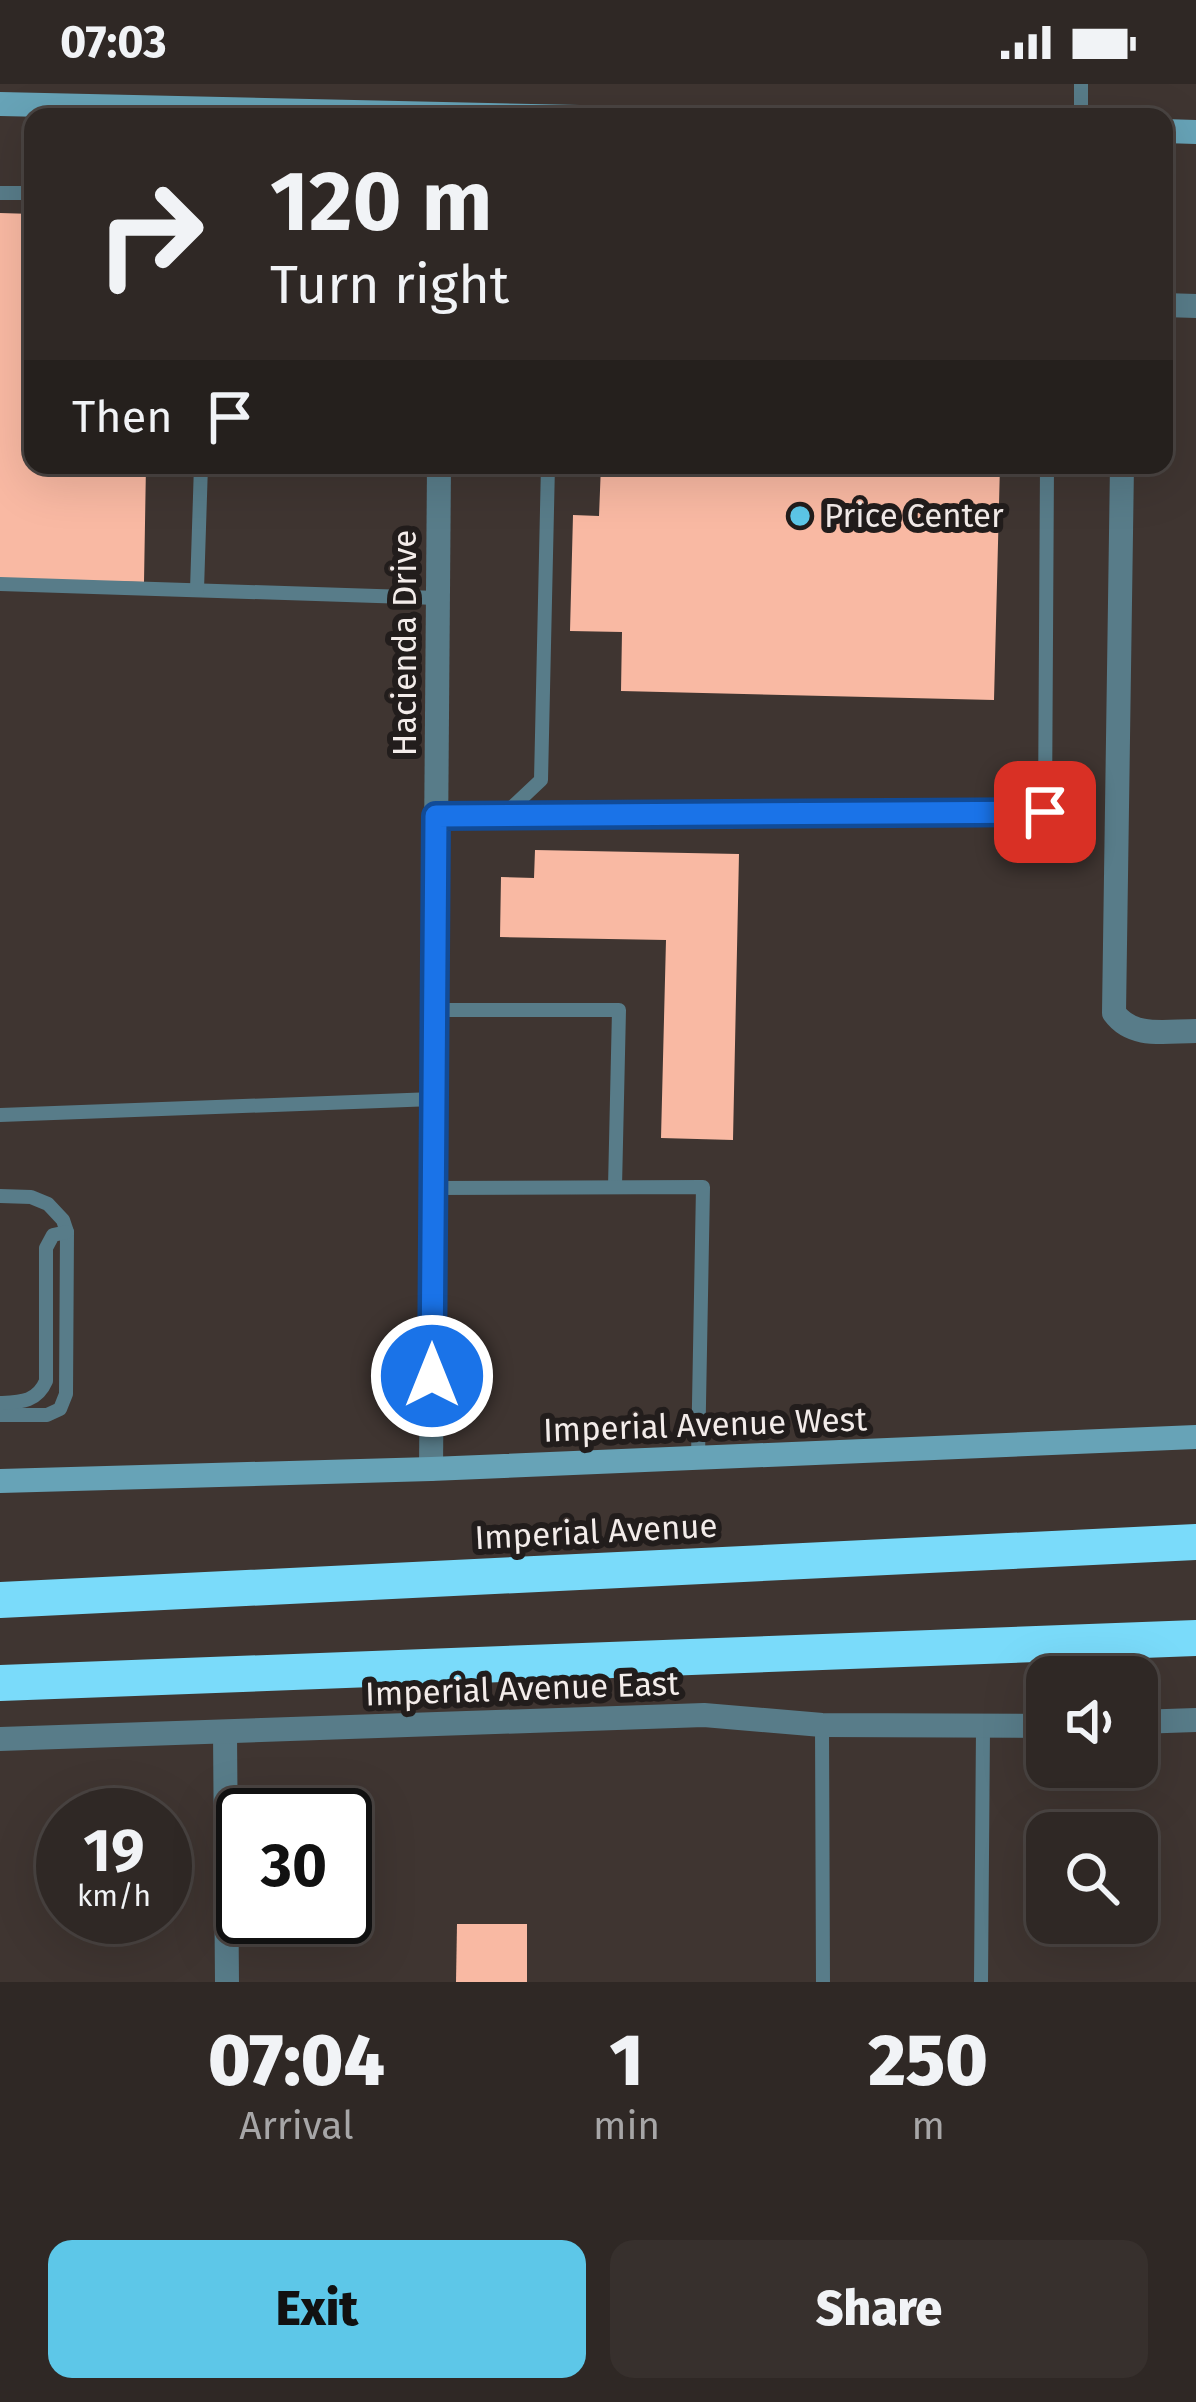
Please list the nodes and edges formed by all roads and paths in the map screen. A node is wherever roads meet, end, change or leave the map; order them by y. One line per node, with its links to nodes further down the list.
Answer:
1 (0, 104): 2 (street)
2 (94, 108)
3 (201, 474): 9 (lane)
4 (439, 474): 10 (street, Hacienda Drive)
5 (548, 474): 11 (lane)
6 (1047, 474): 11 (lane)
7 (1122, 474): 14 (street)
8 (0, 584): 9 (lane)
9 (197, 590): 10 (lane)
10 (438, 598): 12 (street, Hacienda Drive)
11 (506, 813): 12 (lane)
12 (436, 816): 13 (street, Hacienda Drive)
13 (435, 1010): 15 (street, Hacienda Drive); 17 (lane)
14 (1196, 1031)
15 (434, 1099): 16 (lane); 18 (street, Hacienda Drive)
16 (0, 1115)
17 (615, 1187): 18 (lane); 24 (lane)
18 (433, 1188): 25 (street, Hacienda Drive)
19 (0, 1196): 20 (lane)
20 (67, 1232): 21 (lane); 22 (lane)
21 (0, 1402)
22 (0, 1415)
23 (1196, 1437): 24 (street, Imperial Avenue West)
24 (698, 1458): 25 (street, Imperial Avenue West)
25 (431, 1469): 26 (street, Imperial Avenue West)
26 (0, 1481)
27 (1196, 1542): 28 (highway, Imperial Avenue)
28 (0, 1600)
29 (1196, 1638): 30 (highway)
30 (0, 1683)
31 (1196, 1720): 32 (street)
32 (1158, 1721)
33 (822, 1725): 35 (street, Imperial Avenue East); 36 (street, Imperial Avenue East); 39 (lane)
34 (1026, 1727): 35 (street, Imperial Avenue East)
35 (983, 1728): 40 (lane)
36 (225, 1733): 37 (street, Imperial Avenue East); 38 (street)
37 (0, 1739)
38 (227, 1982)
39 (823, 1982)
40 (981, 1982)

